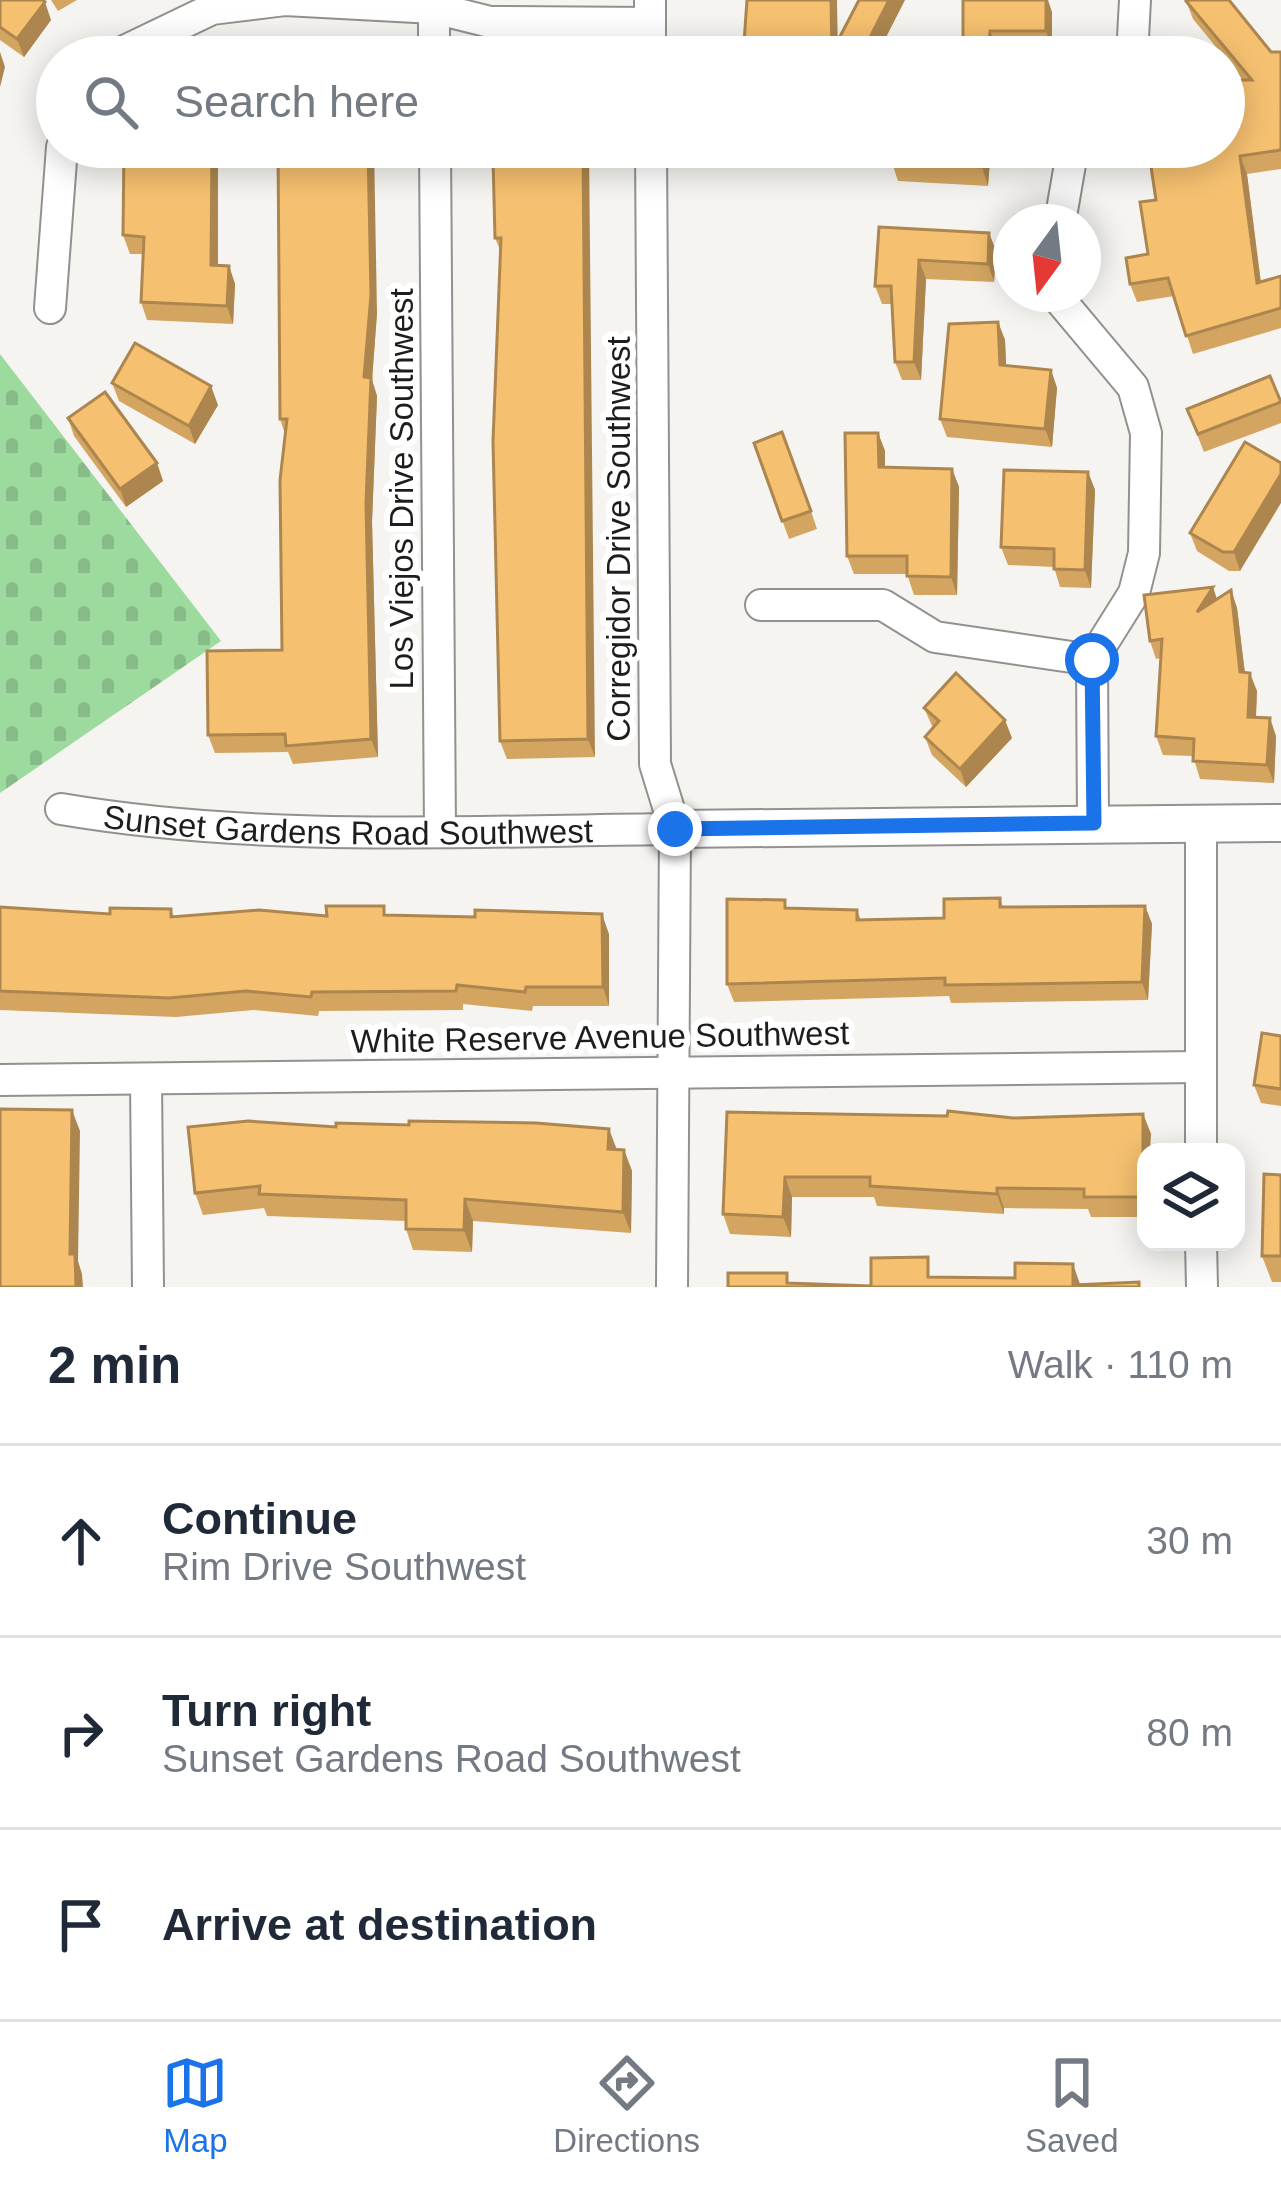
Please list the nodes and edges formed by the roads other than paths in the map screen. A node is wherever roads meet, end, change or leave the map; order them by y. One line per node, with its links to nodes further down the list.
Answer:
1 (1135, 0): 6 (street)
2 (434, 8): 3 (street); 4 (street); 5 (street)
3 (650, 12)
4 (156, 36)
5 (434, 36)
6 (1133, 36)
7 (60, 168): 12 (street)
8 (435, 168): 21 (street, Los Viejos Drive Southwest)
9 (651, 168): 20 (street, Corregidor Drive Southwest)
10 (1069, 168): 11 (street)
11 (1063, 204)
12 (50, 308)
13 (1070, 312): 15 (street)
14 (761, 604): 15 (street)
15 (1092, 660): 17 (street)
16 (61, 809): 21 (street, Sunset Gardens Road Southwest)
17 (1094, 823): 18 (street, Sunset Gardens Road Southwest); 20 (street, Sunset Gardens Road Southwest)
18 (1201, 823): 19 (street, Sunset Gardens Road Southwest); 22 (street)
19 (1281, 823)
20 (675, 829): 21 (street, Sunset Gardens Road Southwest); 23 (street, Corregidor Drive Southwest)
21 (440, 831)
22 (1200, 1067): 23 (street, White Reserve Avenue Southwest); 26 (street)
23 (670, 1070): 25 (street, White Reserve Avenue Southwest); 29 (street, Corregidor Drive Southwest)
24 (0, 1080): 25 (street, White Reserve Avenue Southwest)
25 (146, 1080): 28 (street)
26 (1201, 1143)
27 (1201, 1251): 30 (street)
28 (148, 1287)
29 (672, 1287)
30 (1202, 1287)

